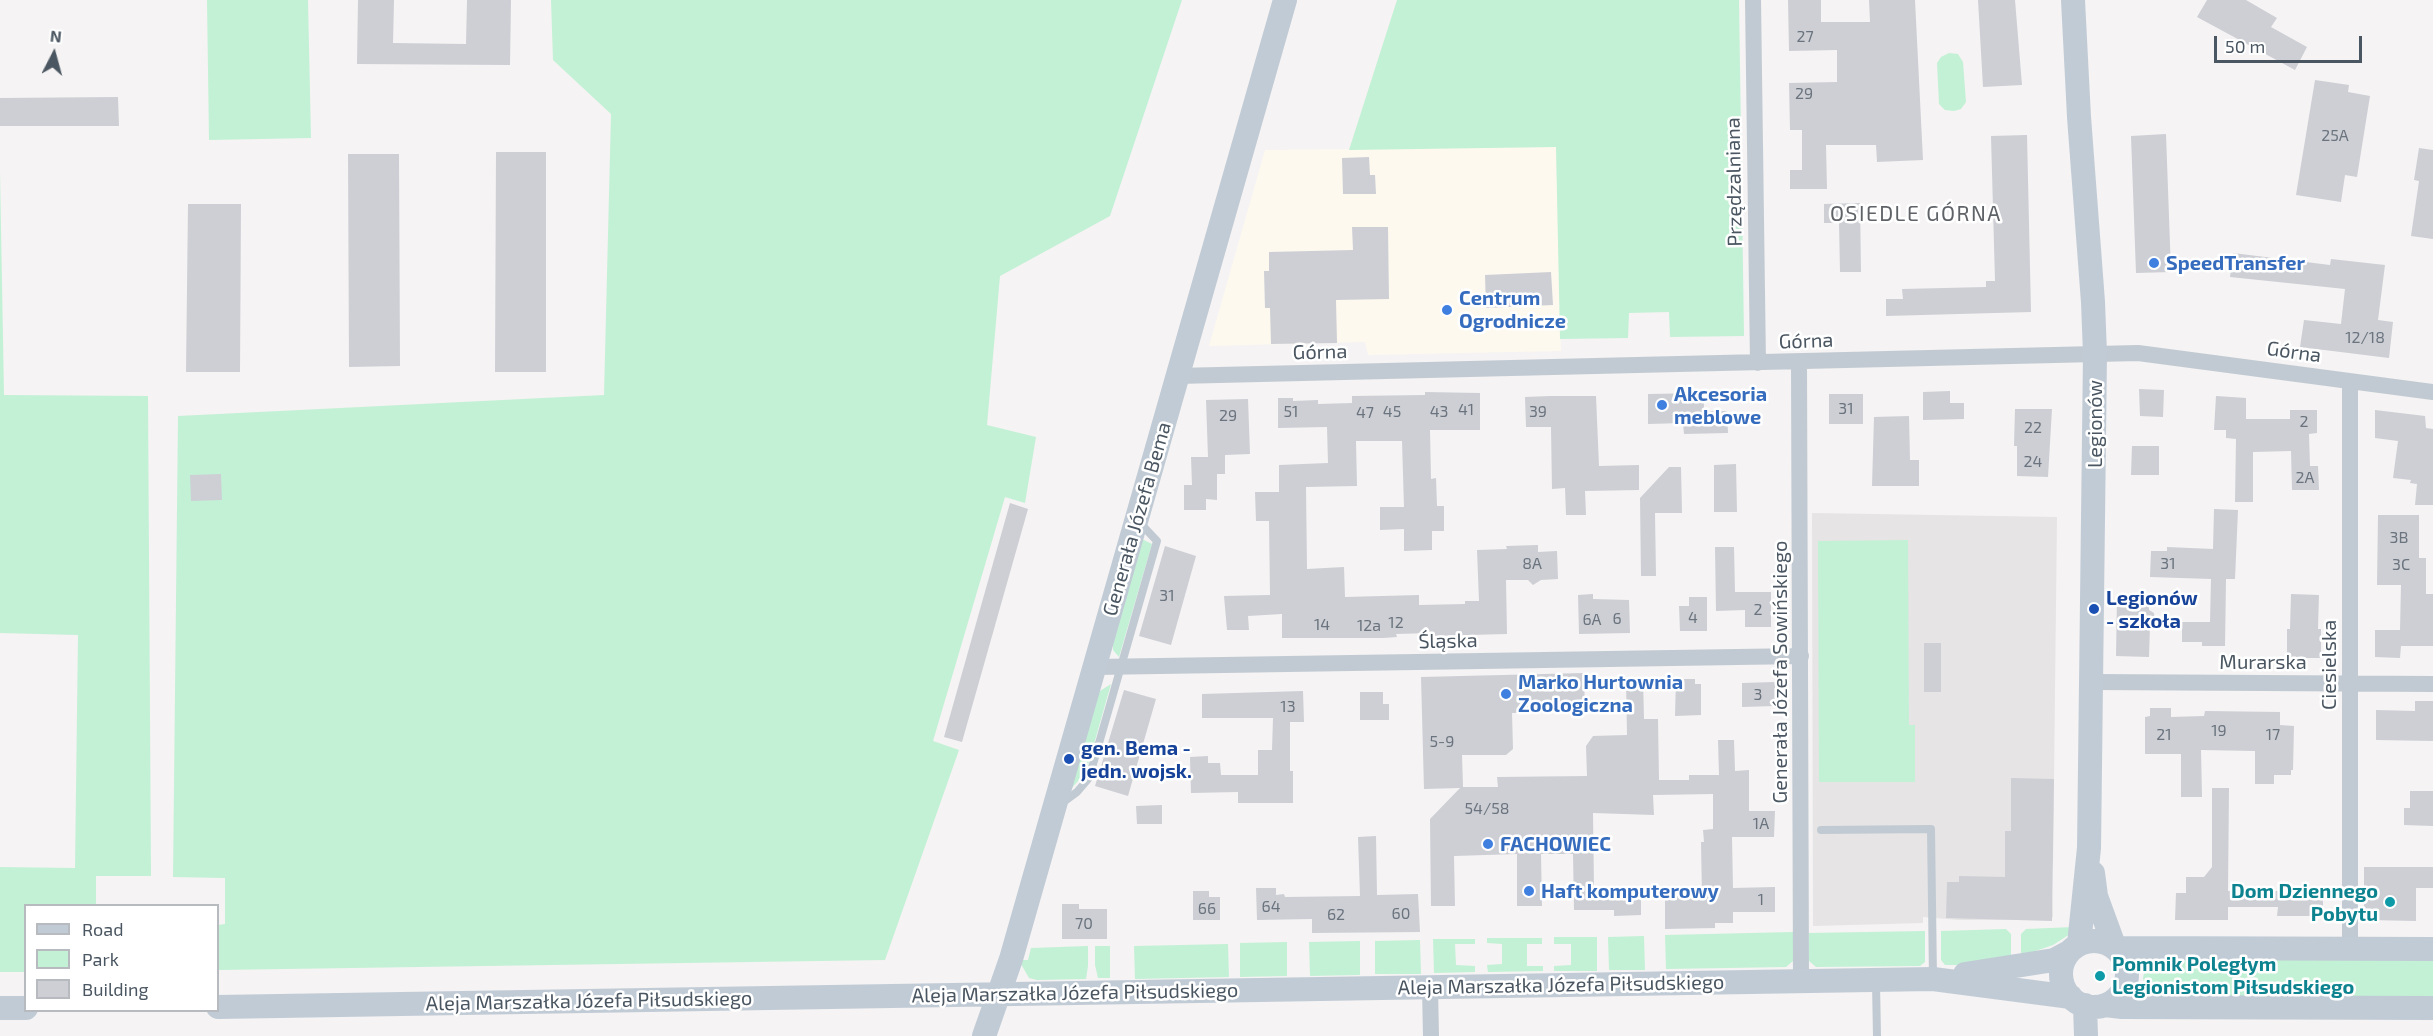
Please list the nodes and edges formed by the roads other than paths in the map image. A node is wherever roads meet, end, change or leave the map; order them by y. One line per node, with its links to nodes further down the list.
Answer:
1 (1285, 0): 7 (street, Generała Józefa Bema)
2 (1753, 0): 6 (street, Przędzalniana)
3 (2073, 0): 4 (street, Legionów)
4 (2095, 354): 5 (street, Górna); 8 (street, Górna); 14 (street, Legionów)
5 (1799, 362): 6 (street, Górna); 11 (street, Generała Józefa Sowińskiego)
6 (1758, 363): 7 (street, Górna)
7 (1177, 376): 10 (street, Generała Józefa Bema)
8 (2350, 381): 9 (street, Górna); 15 (street, Ciesielska)
9 (2433, 392)
10 (1137, 520): 12 (street, Generała Józefa Bema); 13 (lane)
11 (1801, 656): 13 (street, Śląska); 26 (street, Generała Józefa Sowińskiego)
12 (1095, 667): 13 (street, Śląska); 17 (street, Generała Józefa Bema)
13 (1120, 667): 17 (lane)
14 (2092, 682): 15 (street, Murarska); 19 (street, Legionów)
15 (2350, 684): 16 (street, Murarska); 22 (street, Ciesielska)
16 (2433, 684)
17 (1055, 809): 28 (street, Generała Józefa Bema)
18 (1821, 830): 24 (lane)
19 (2089, 848): 20 (street, Legionów); 21 (street, Legionów)
20 (2074, 948): 21 (street); 24 (street, Aleja Marszałka Józefa Piłsudskiego); 29 (street)
21 (2115, 948): 22 (street); 29 (street)
22 (2350, 949): 23 (street)
23 (2433, 949)
24 (1933, 979): 25 (street, Aleja Marszałka Józefa Piłsudskiego); 29 (street, Aleja Marszałka Józefa Piłsudskiego)
25 (1876, 980): 26 (street, Aleja Marszałka Józefa Piłsudskiego); 36 (lane)
26 (1801, 981): 27 (street, Aleja Marszałka Józefa Piłsudskiego)
27 (1430, 988): 28 (street, Aleja Marszałka Józefa Piłsudskiego); 35 (street)
28 (999, 995): 30 (street, Aleja Marszałka Józefa Piłsudskiego); 34 (street, Generała Józefa Bema)
29 (2087, 1002): 33 (street, Aleja Marszałka Józefa Piłsudskiego); 37 (street)
30 (219, 1006)
31 (0, 1008): 32 (street)
32 (24, 1008)
33 (2433, 1008)
34 (984, 1036)
35 (1431, 1036)
36 (1877, 1036)
37 (2086, 1036)

